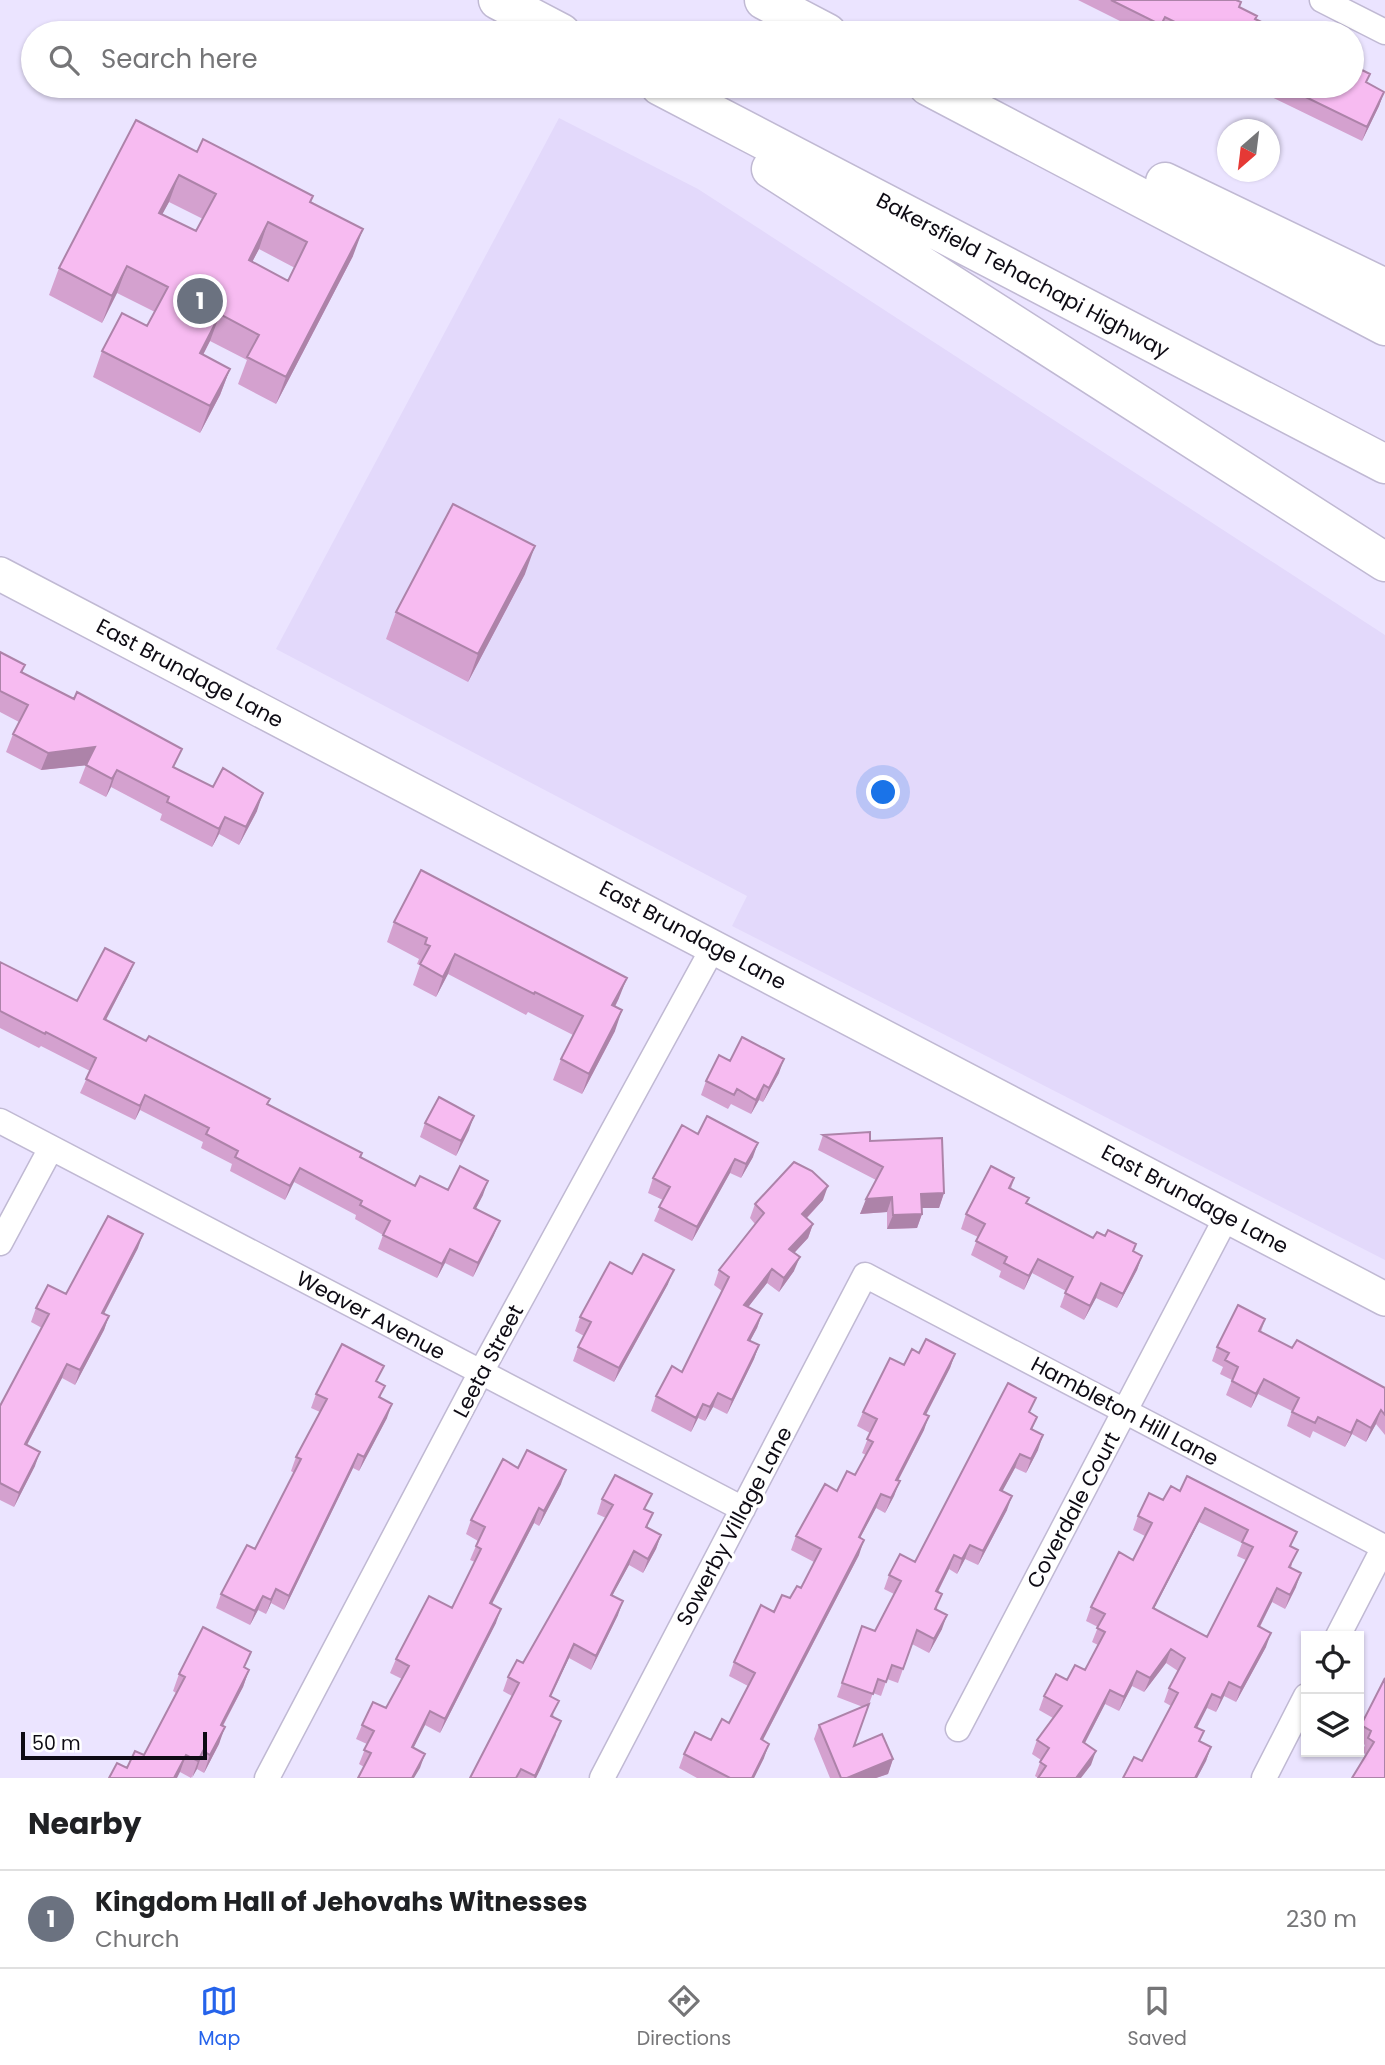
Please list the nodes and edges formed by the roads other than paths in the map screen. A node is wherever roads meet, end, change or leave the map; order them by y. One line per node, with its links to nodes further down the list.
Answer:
1 (498, 0): 4 (highway)
2 (764, 0): 5 (highway)
3 (1322, 0): 6 (street)
4 (538, 21)
5 (804, 21)
6 (1363, 21)
7 (1364, 21): 8 (street)
8 (1385, 32)
9 (683, 98): 11 (highway, Bakersfield Tehachapi Highway)
10 (951, 98): 12 (highway)
11 (711, 113): 15 (highway, Bakersfield Tehachapi Highway); 16 (highway)
12 (1039, 144): 13 (highway); 14 (highway)
13 (1385, 288)
14 (1385, 326)
15 (1385, 464)
16 (1385, 562)
17 (0, 574): 18 (main road, East Brundage Lane)
18 (714, 946): 21 (main road, East Brundage Lane); 25 (street, Leeta Street)
19 (0, 1121): 20 (street, Weaver Avenue)
20 (51, 1148): 22 (street); 25 (street, Weaver Avenue)
21 (1227, 1216): 24 (main road, East Brundage Lane); 26 (street, Coverdale Court)
22 (0, 1242)
23 (865, 1275): 26 (street, Hambleton Hill Lane); 27 (street, Sowerby Village Lane)
24 (1385, 1299)
25 (481, 1372): 27 (street, Weaver Avenue); 32 (street, Leeta Street)
26 (1125, 1411): 28 (street, Hambleton Hill Lane); 31 (street, Coverdale Court)
27 (743, 1509): 33 (street, Sowerby Village Lane)
28 (1384, 1546): 29 (street)
29 (1341, 1631)
30 (1301, 1706): 34 (street)
31 (958, 1729)
32 (267, 1778)
33 (602, 1778)
34 (1264, 1778)

